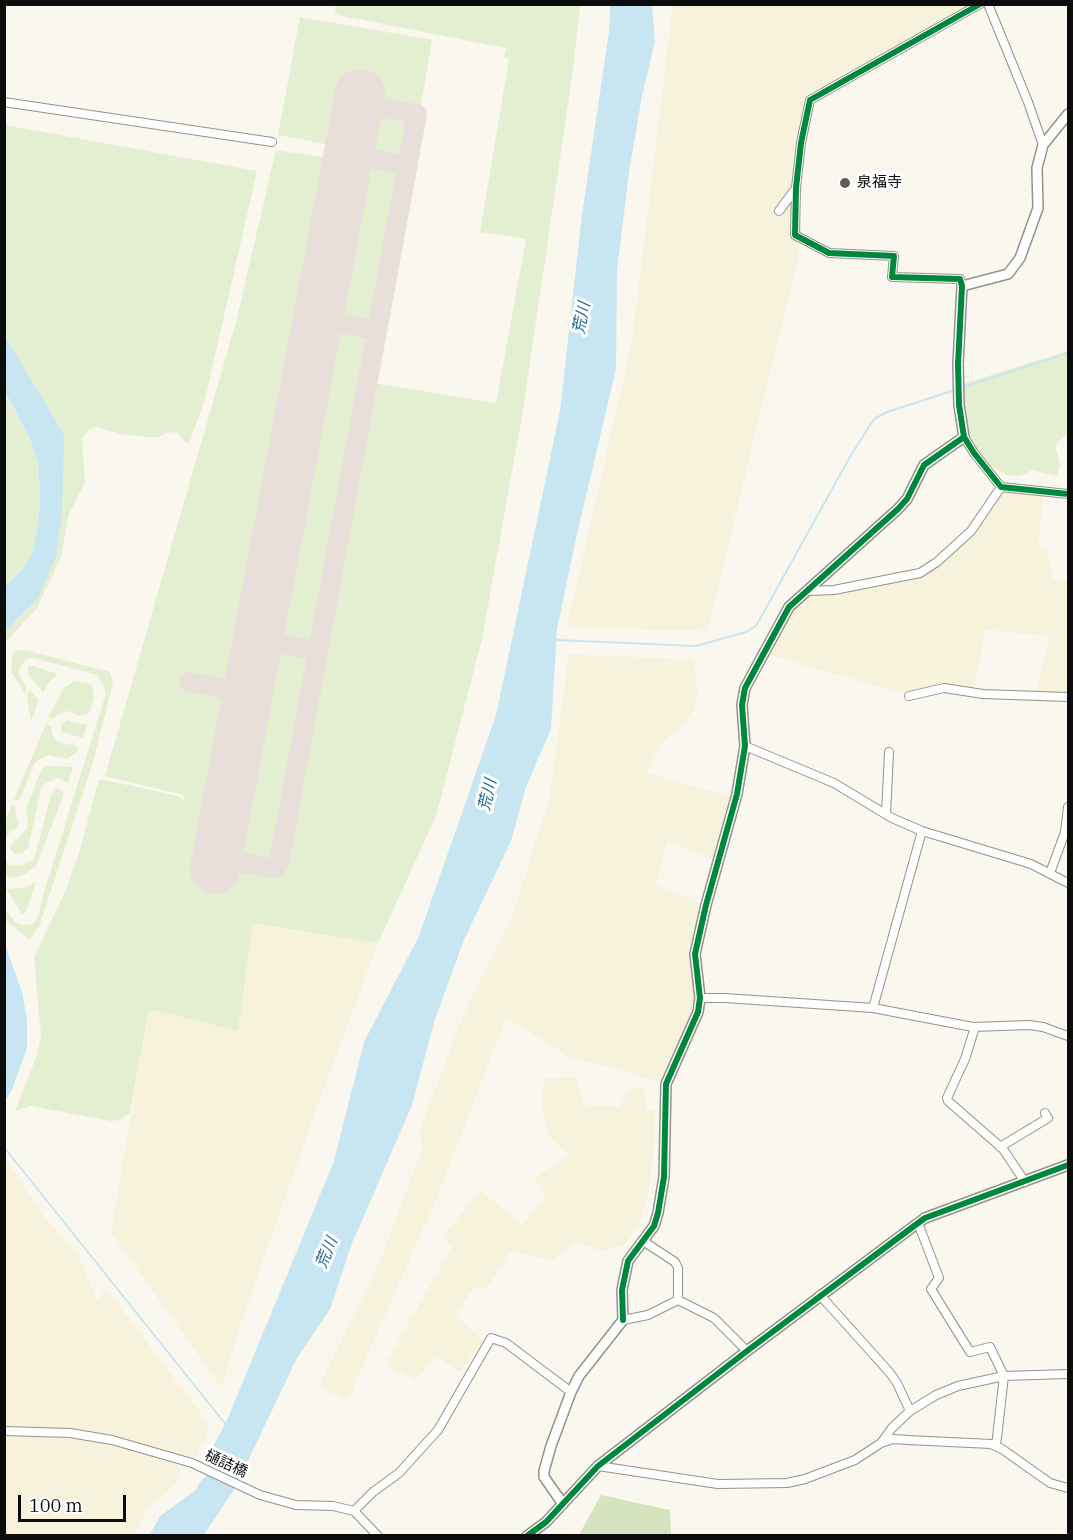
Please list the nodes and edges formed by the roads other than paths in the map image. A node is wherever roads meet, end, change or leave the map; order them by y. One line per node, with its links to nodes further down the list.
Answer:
1 (980, 4): 7 (street)
2 (988, 4): 6 (street)
3 (4, 102): 5 (street)
4 (1068, 114): 6 (street)
5 (272, 142)
6 (1043, 146): 9 (street)
7 (796, 188): 8 (street); 9 (street)
8 (779, 210)
9 (962, 286): 10 (street)
10 (964, 437): 11 (street); 13 (street)
11 (1001, 487): 12 (street); 13 (street)
12 (1068, 494)
13 (808, 591): 16 (street)
14 (909, 696): 15 (street)
15 (1068, 697)
16 (744, 746): 19 (street); 23 (street)
17 (889, 752): 19 (street)
18 (1068, 807): 21 (street)
19 (886, 814): 20 (street)
20 (922, 831): 21 (street); 24 (street)
21 (1050, 873): 22 (street)
22 (1068, 883)
23 (700, 998): 24 (street); 32 (street)
24 (873, 1008): 25 (street)
25 (975, 1027): 26 (street); 28 (street)
26 (1068, 1036)
27 (1045, 1113): 28 (street)
28 (1000, 1147): 30 (street)
29 (1068, 1165): 30 (street)
30 (1025, 1182): 31 (street)
31 (918, 1223): 33 (street); 38 (street)
32 (643, 1241): 34 (street); 35 (street)
33 (820, 1295): 36 (street); 40 (street)
34 (678, 1300): 35 (street); 36 (street)
35 (623, 1320): 39 (street)
36 (747, 1351): 44 (street)
37 (1068, 1374): 38 (street)
38 (1004, 1376): 40 (street); 43 (street)
39 (572, 1392): 46 (street); 47 (street)
40 (910, 1411): 42 (street)
41 (4, 1431): 47 (street, 樋詰橋)
42 (882, 1443): 43 (street); 44 (street)
43 (996, 1446): 45 (street)
44 (598, 1466): 46 (street)
45 (1068, 1488)
46 (563, 1504): 49 (street)
47 (354, 1510): 48 (street)
48 (378, 1536)
49 (527, 1536)

